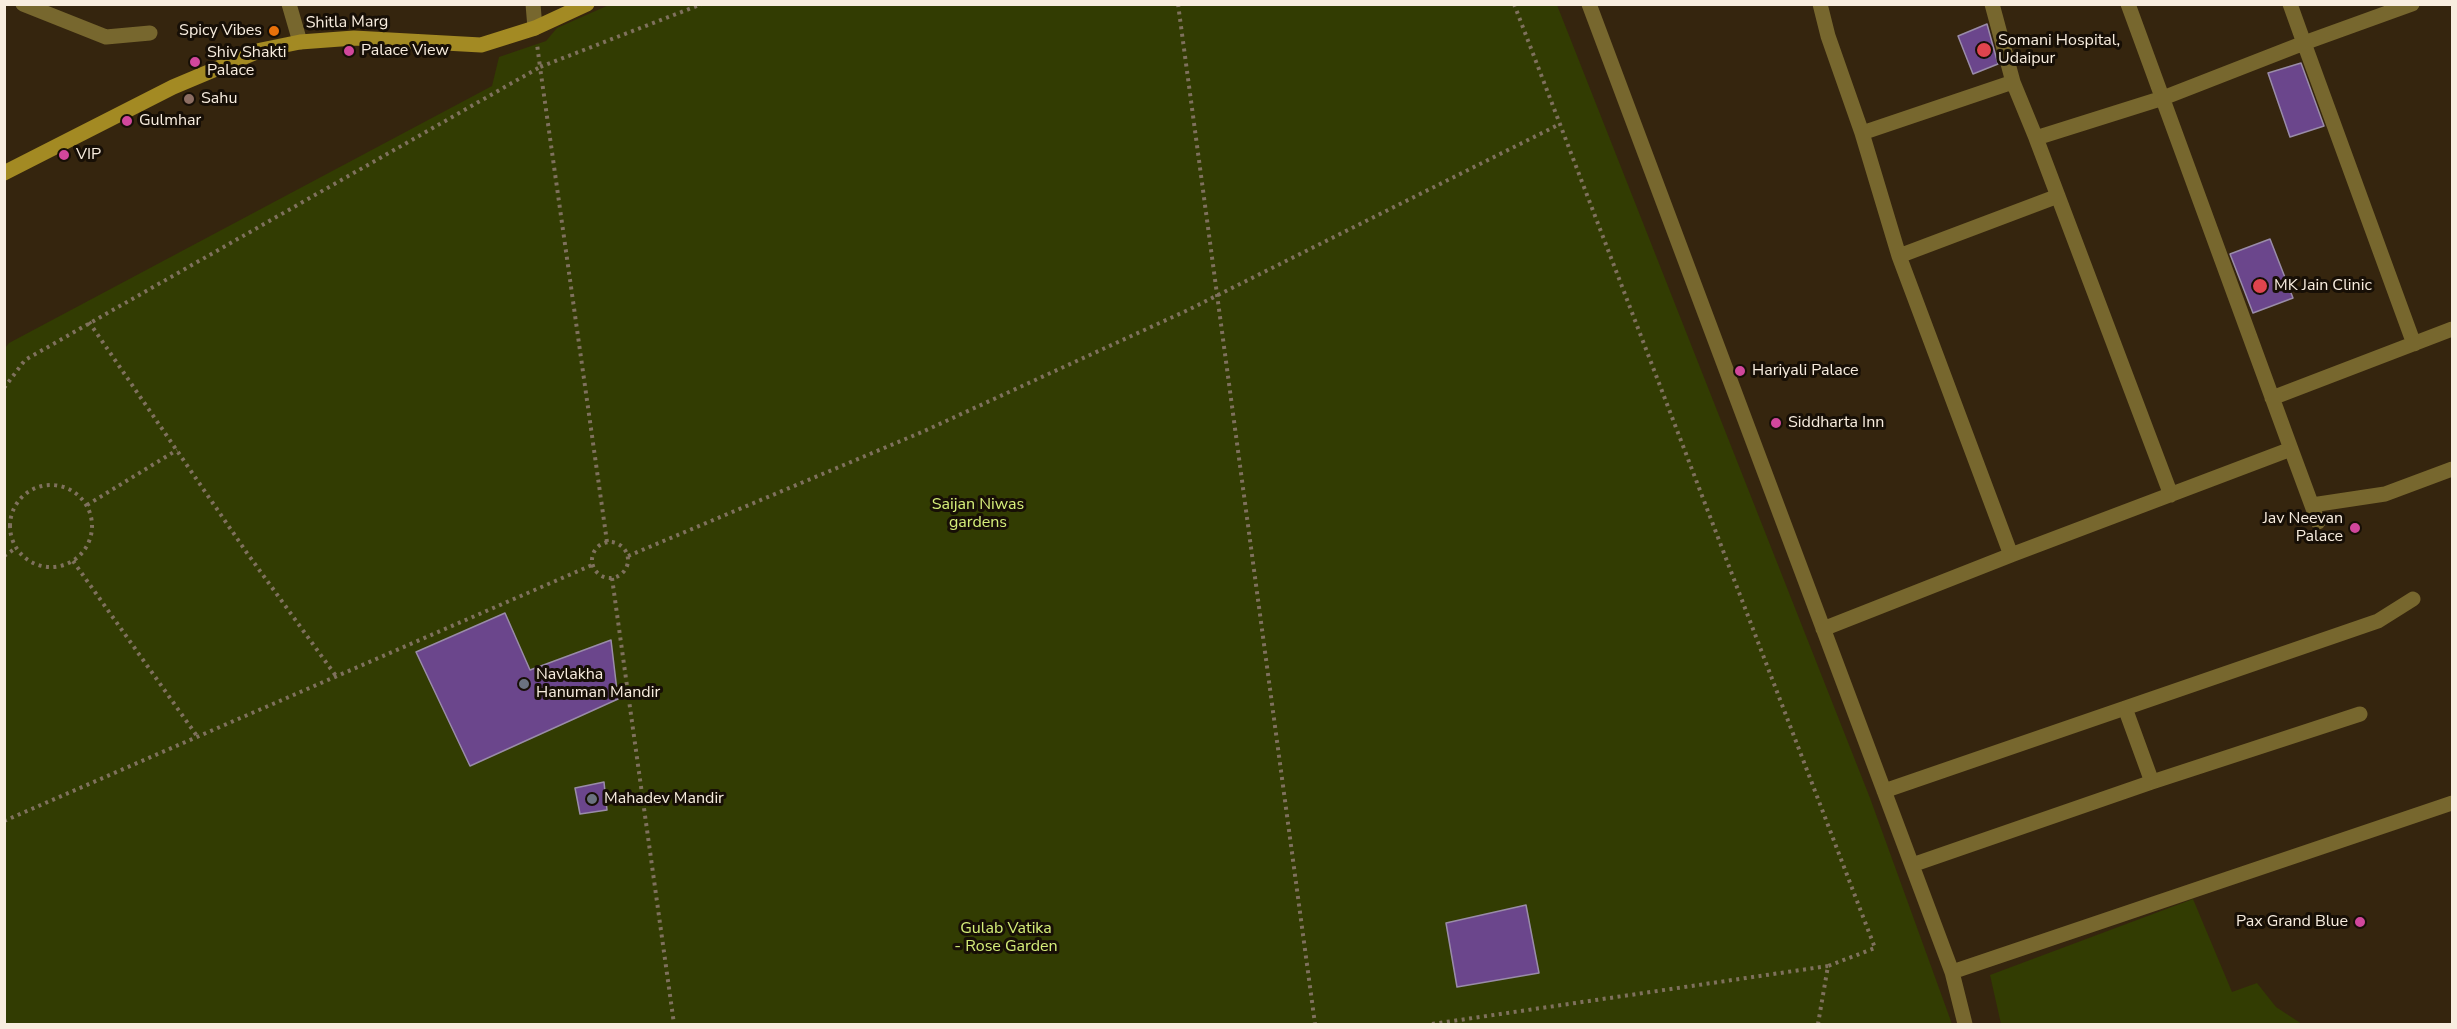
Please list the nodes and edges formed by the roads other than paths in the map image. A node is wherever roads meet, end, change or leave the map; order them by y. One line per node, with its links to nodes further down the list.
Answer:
1 (23, 4): 12 (street)
2 (289, 4): 13 (street)
3 (533, 4): 11 (street)
4 (587, 4): 11 (main road, Shitla Marg)
5 (1589, 4): 32 (street)
6 (1820, 4): 17 (street)
7 (1992, 4): 15 (street)
8 (2128, 4): 16 (street)
9 (2290, 4): 14 (street)
10 (2412, 4): 14 (street)
11 (536, 28): 13 (main road, Shitla Marg)
12 (150, 33)
13 (300, 42): 19 (main road, Shitla Marg)
14 (2304, 43): 16 (street); 23 (street)
15 (2013, 82): 17 (street); 18 (street)
16 (2163, 98): 18 (street); 24 (street)
17 (1862, 133): 21 (street)
18 (2036, 138): 20 (street)
19 (4, 173)
20 (2058, 196): 21 (street); 27 (street)
21 (1899, 256): 30 (street)
22 (2452, 329): 23 (street)
23 (2414, 344): 24 (street)
24 (2272, 398): 25 (street)
25 (2291, 449): 27 (street); 28 (street)
26 (2452, 469): 28 (street)
27 (2171, 495): 30 (street)
28 (2312, 505): 29 (street)
29 (2318, 522)
30 (2011, 555): 32 (street)
31 (2413, 599): 33 (street)
32 (1823, 629): 36 (street)
33 (2125, 708): 35 (street); 36 (street)
34 (2360, 714): 35 (street)
35 (2152, 782): 38 (street)
36 (1884, 791): 38 (street)
37 (2452, 803): 39 (street)
38 (1912, 865): 39 (street)
39 (1952, 972): 40 (street)
40 (1965, 1024)

